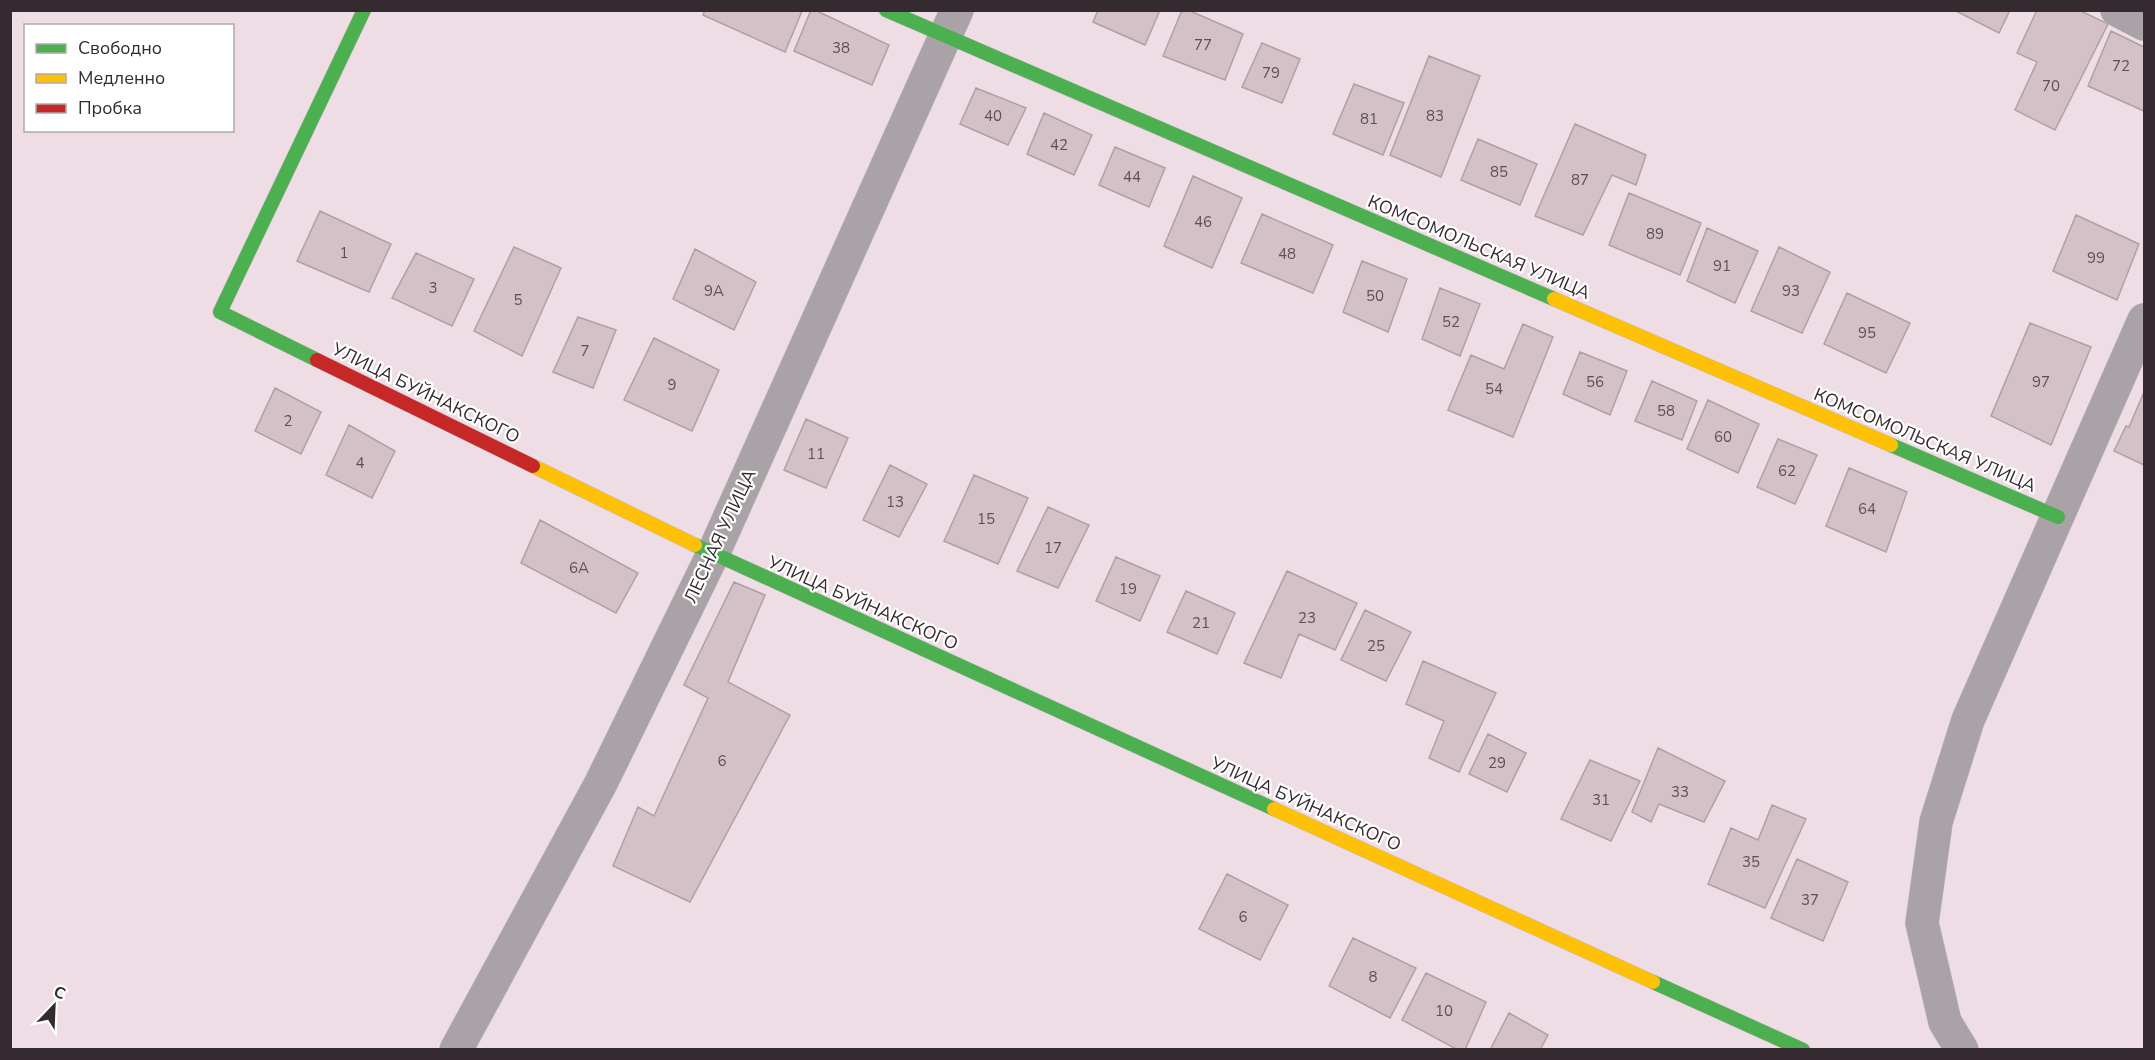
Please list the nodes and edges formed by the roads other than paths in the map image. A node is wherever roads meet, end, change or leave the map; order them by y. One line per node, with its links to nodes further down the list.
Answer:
1 (364, 10): 8 (street, УЛИЦА БУЙНАКСКОГО)
2 (886, 10): 4 (street, КОМСОМОЛЬСКАЯ УЛИЦА)
3 (2117, 10): 5 (street)
4 (952, 23): 7 (street, КОМСОМОЛЬСКАЯ УЛИЦА); 8 (street, ЛЕСНАЯ УЛИЦА)
5 (2145, 24)
6 (2145, 320): 7 (street)
7 (2058, 517): 11 (street)
8 (713, 554): 9 (street, ЛЕСНАЯ УЛИЦА); 10 (street, УЛИЦА БУЙНАКСКОГО)
9 (456, 1050)
10 (1803, 1050)
11 (1962, 1050)

